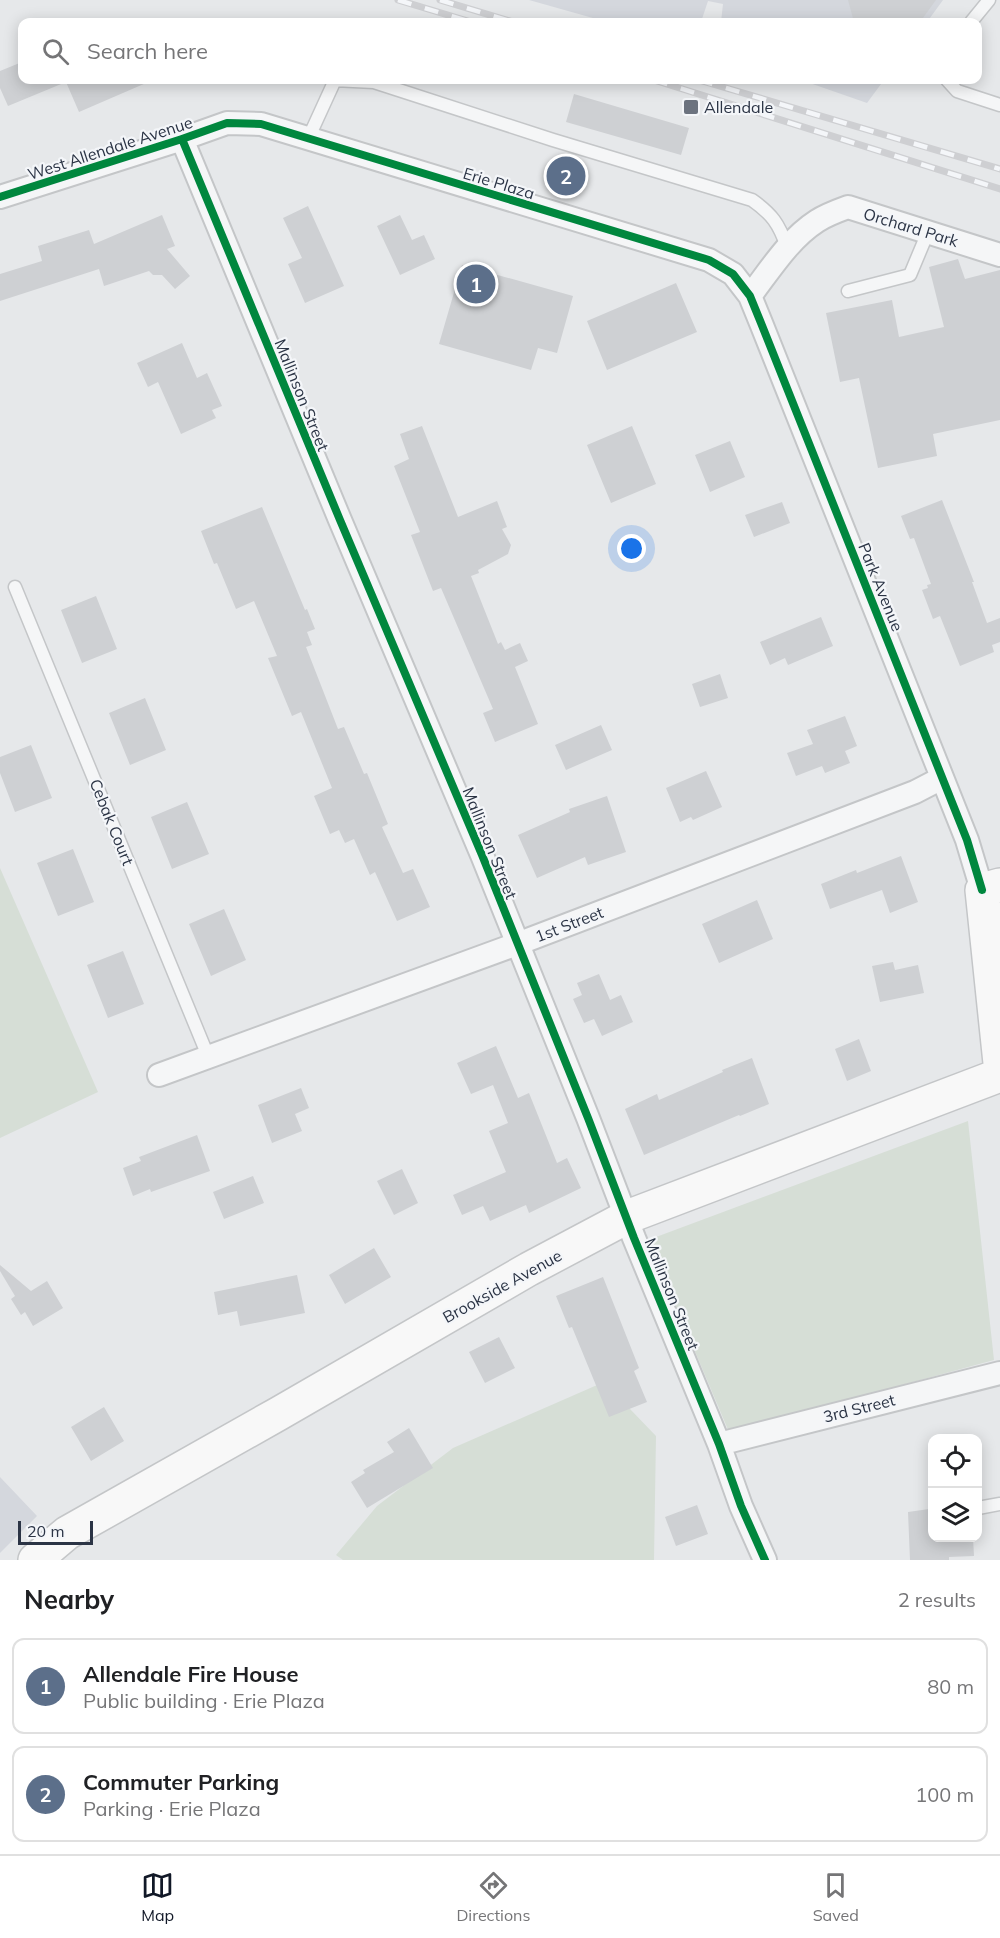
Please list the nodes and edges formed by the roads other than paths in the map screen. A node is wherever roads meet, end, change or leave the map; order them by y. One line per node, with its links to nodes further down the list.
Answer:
1 (989, 0): 2 (lane)
2 (974, 18)
3 (332, 84): 9 (lane)
4 (380, 84): 12 (lane)
5 (951, 84): 6 (lane)
6 (1000, 105)
7 (227, 123): 8 (street, West Allendale Avenue); 9 (street, Erie Plaza)
8 (182, 139): 10 (street, West Allendale Avenue); 19 (street, Mallinson Street)
9 (308, 139): 15 (street, Erie Plaza)
10 (0, 197)
11 (928, 232): 12 (street, Orchard Park); 13 (street, Orchard Park); 14 (lane)
12 (788, 247): 15 (street, Orchard Park)
13 (1000, 255)
14 (848, 291)
15 (750, 296): 17 (street, Park Avenue)
16 (15, 587): 20 (lane, Cebak Court)
17 (942, 778): 18 (street, Park Avenue); 19 (street, 1st Street)
18 (991, 888): 21 (main road, Park Avenue)
19 (517, 944): 20 (street, 1st Street); 24 (street, Mallinson Street)
20 (208, 1056): 22 (street, 1st Street)
21 (1000, 1063)
22 (159, 1075)
23 (1000, 1075): 24 (main road, Brookside Avenue)
24 (627, 1217): 26 (street, Mallinson Street); 29 (main road, Brookside Avenue)
25 (1000, 1373): 26 (street, 3rd Street)
26 (719, 1444): 30 (street, Mallinson Street)
27 (1000, 1504): 28 (lane)
28 (982, 1507)
29 (35, 1560)
30 (765, 1560)

